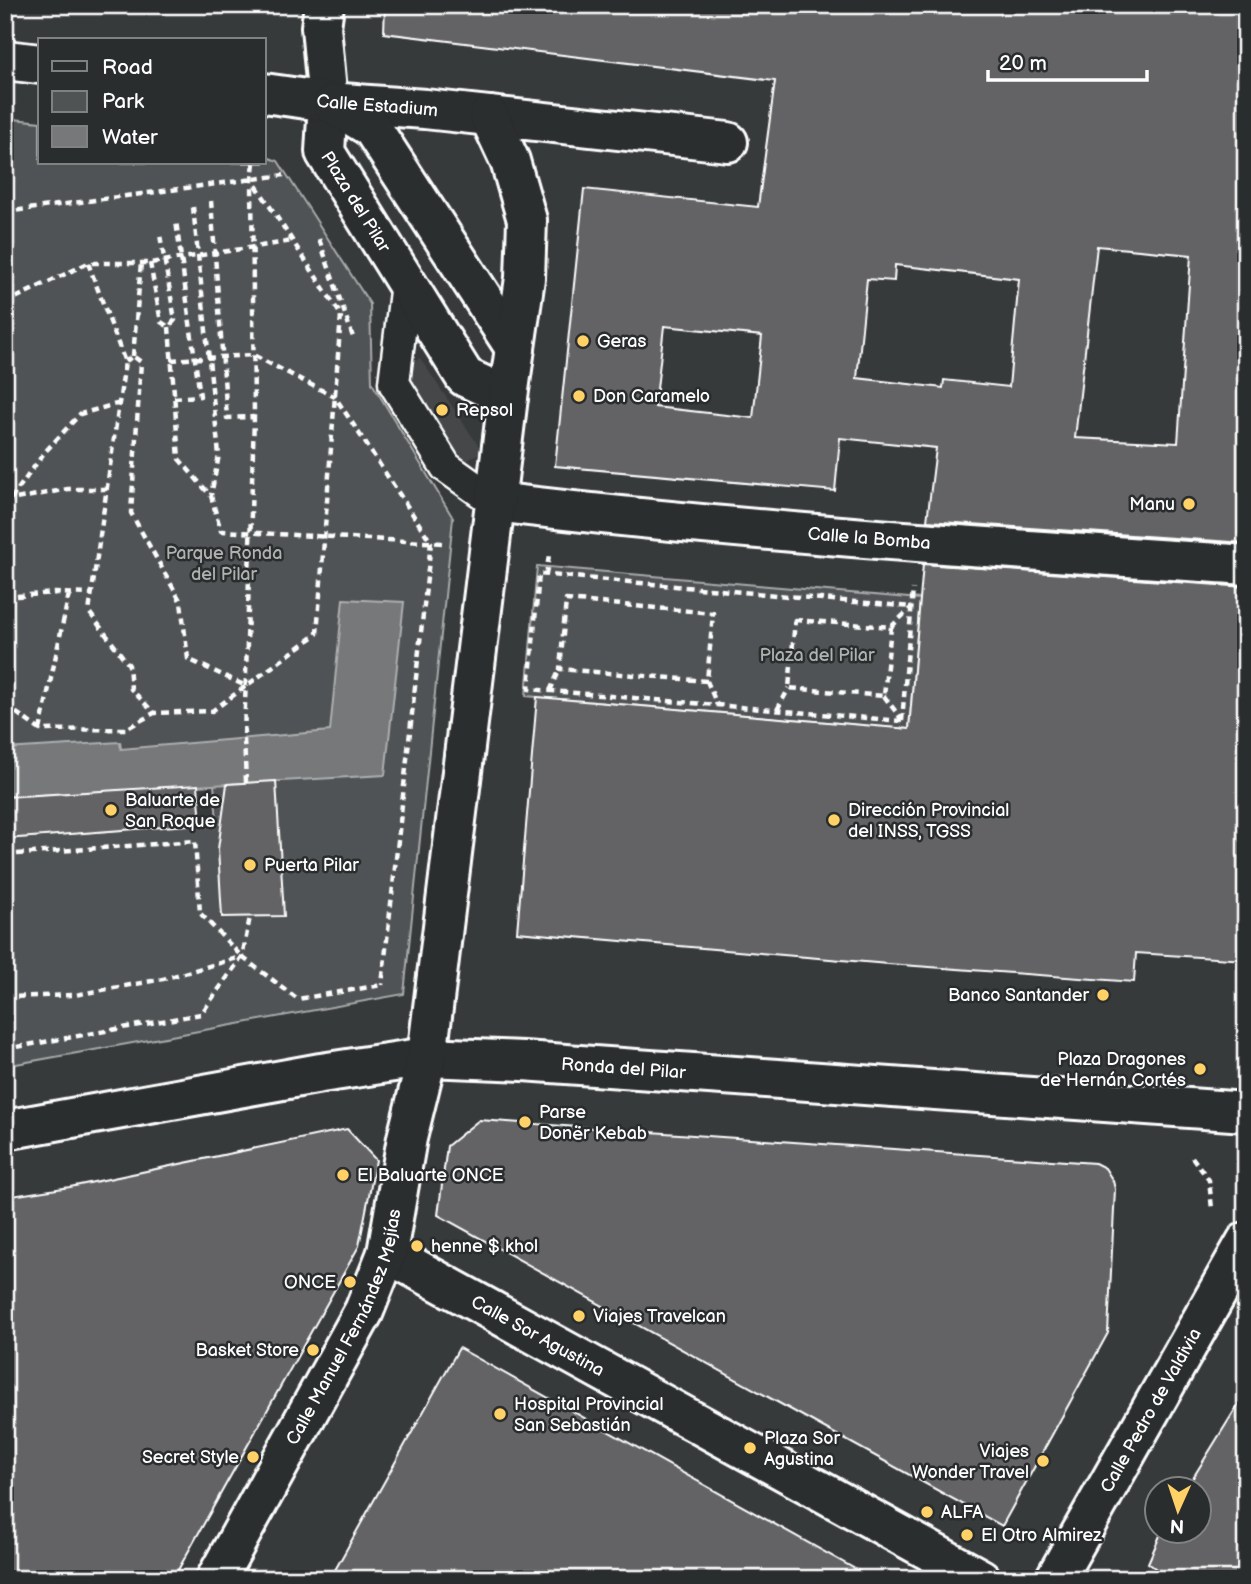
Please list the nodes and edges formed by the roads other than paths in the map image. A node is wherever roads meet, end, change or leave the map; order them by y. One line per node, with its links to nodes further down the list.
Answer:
1 (324, 5): 5 (street, Plaza del Pilar)
2 (5, 60): 3 (street)
3 (38, 64)
4 (266, 93): 5 (street, Calle Estadium)
5 (328, 102): 6 (street, Calle Estadium); 8 (street, Plaza del Pilar); 9 (street)
6 (489, 116): 7 (street); 9 (street)
7 (728, 142)
8 (406, 283): 10 (street, Plaza del Pilar); 11 (lane)
9 (515, 348): 10 (street)
10 (508, 397): 11 (street)
11 (495, 502): 12 (street, Calle la Bomba); 13 (street)
12 (1246, 565)
13 (427, 1057): 14 (street, Ronda del Pilar); 15 (street, Ronda del Pilar); 17 (street, Calle Manuel Fernández Mejías)
14 (1246, 1112)
15 (5, 1130)
16 (1246, 1242): 20 (street, Calle Pedro de Valdivia)
17 (387, 1253): 18 (street, Calle Manuel Fernández Mejías); 19 (street, Calle Sor Agustina)
18 (216, 1579)
19 (981, 1579)
20 (1055, 1579)

